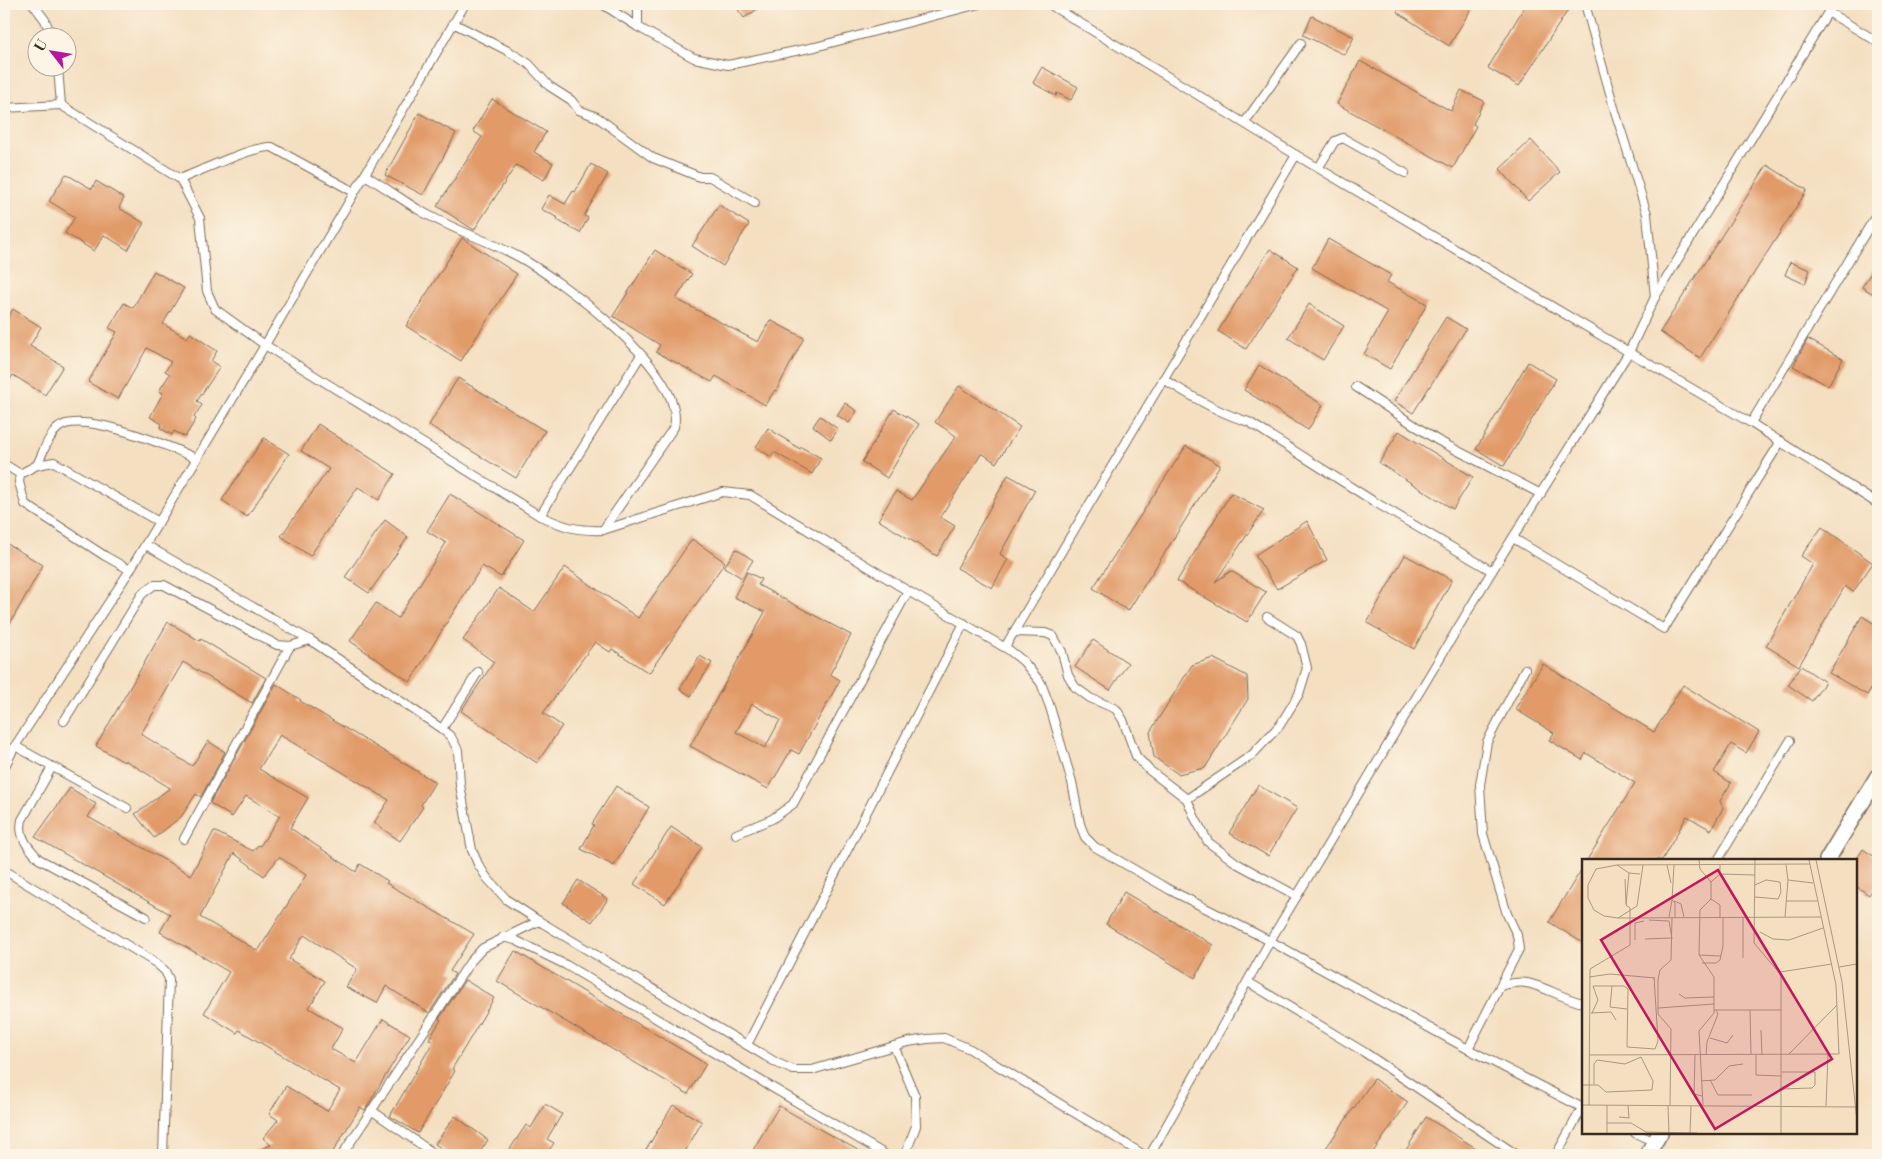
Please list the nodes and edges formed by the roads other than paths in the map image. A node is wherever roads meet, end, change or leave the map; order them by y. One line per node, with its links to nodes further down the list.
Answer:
1 (465, 4): 10 (lane)
2 (602, 4): 11 (lane)
3 (638, 4): 11 (lane)
4 (979, 4): 11 (lane)
5 (1049, 4): 18 (lane)
6 (1585, 4): 27 (lane)
7 (1833, 4): 9 (lane)
8 (36, 5): 12 (lane)
9 (1828, 12): 13 (lane); 27 (lane)
10 (453, 24): 22 (lane); 25 (lane)
11 (638, 26)
12 (47, 28)
13 (1878, 42)
14 (1301, 43): 18 (lane)
15 (59, 78): 16 (lane)
16 (61, 106): 17 (lane); 23 (lane)
17 (4, 108)
18 (1244, 122): 19 (lane)
19 (1296, 154): 20 (lane); 31 (lane)
20 (1318, 167): 21 (lane); 29 (lane)
21 (1405, 174)
22 (365, 175): 24 (lane); 30 (lane)
23 (180, 179): 24 (lane); 28 (lane)
24 (354, 192): 28 (lane)
25 (755, 203)
26 (1878, 212): 33 (lane)
27 (1655, 297): 29 (lane)
28 (265, 346): 35 (lane); 41 (lane)
29 (1629, 352): 33 (lane); 39 (lane)
30 (641, 355): 41 (lane); 43 (lane)
31 (1163, 379): 47 (lane); 51 (lane)
32 (1356, 387): 39 (lane)
33 (1752, 423): 34 (lane)
34 (1781, 441): 40 (lane); 44 (lane)
35 (197, 459): 37 (lane); 42 (lane)
36 (4, 464): 38 (lane)
37 (37, 464): 38 (lane); 42 (lane)
38 (20, 474): 46 (lane)
39 (1541, 494): 44 (lane)
40 (1878, 502)
41 (540, 516): 43 (lane)
42 (159, 522): 45 (lane)
43 (604, 530): 48 (lane)
44 (1513, 538): 47 (lane)
45 (146, 545): 46 (lane); 52 (lane)
46 (130, 570): 60 (lane)
47 (1492, 571): 71 (lane)
48 (908, 591): 50 (lane); 66 (lane)
49 (1267, 617): 64 (lane)
50 (964, 623): 54 (lane); 79 (lane)
51 (1014, 632): 54 (lane); 64 (lane)
52 (310, 640): 53 (lane); 58 (lane)
53 (290, 646): 57 (lane); 67 (lane)
54 (1005, 647): 75 (lane)
55 (1525, 669): 77 (lane)
56 (478, 672): 58 (lane)
57 (64, 721)
58 (442, 728): 73 (lane)
59 (1790, 741): 68 (lane)
60 (15, 746): 61 (lane); 62 (lane)
61 (52, 767): 65 (lane); 72 (lane)
62 (4, 768)
63 (1878, 776): 69 (street)
64 (1187, 799): 71 (lane)
65 (127, 808)
66 (736, 834)
67 (184, 839)
68 (1719, 859)
69 (1828, 859)
70 (4, 870): 87 (lane)
71 (1297, 896): 75 (lane)
72 (146, 917)
73 (539, 921): 74 (lane); 79 (lane)
74 (503, 937): 83 (lane); 90 (lane)
75 (1270, 941): 76 (lane); 81 (lane)
76 (1248, 982): 93 (lane); 94 (lane)
77 (1500, 986): 78 (lane); 81 (lane)
78 (1582, 1003)
79 (747, 1045): 80 (lane)
80 (894, 1046): 91 (lane); 92 (lane)
81 (1468, 1049): 82 (lane)
82 (1582, 1107)
83 (371, 1110): 88 (lane); 89 (lane)
84 (1582, 1110): 95 (lane)
85 (1637, 1134): 86 (lane)
86 (1654, 1143)
87 (163, 1155)
88 (342, 1155)
89 (436, 1155)
90 (886, 1155)
91 (904, 1155)
92 (1144, 1155)
93 (1150, 1155)
94 (1517, 1155)
95 (1556, 1155)

